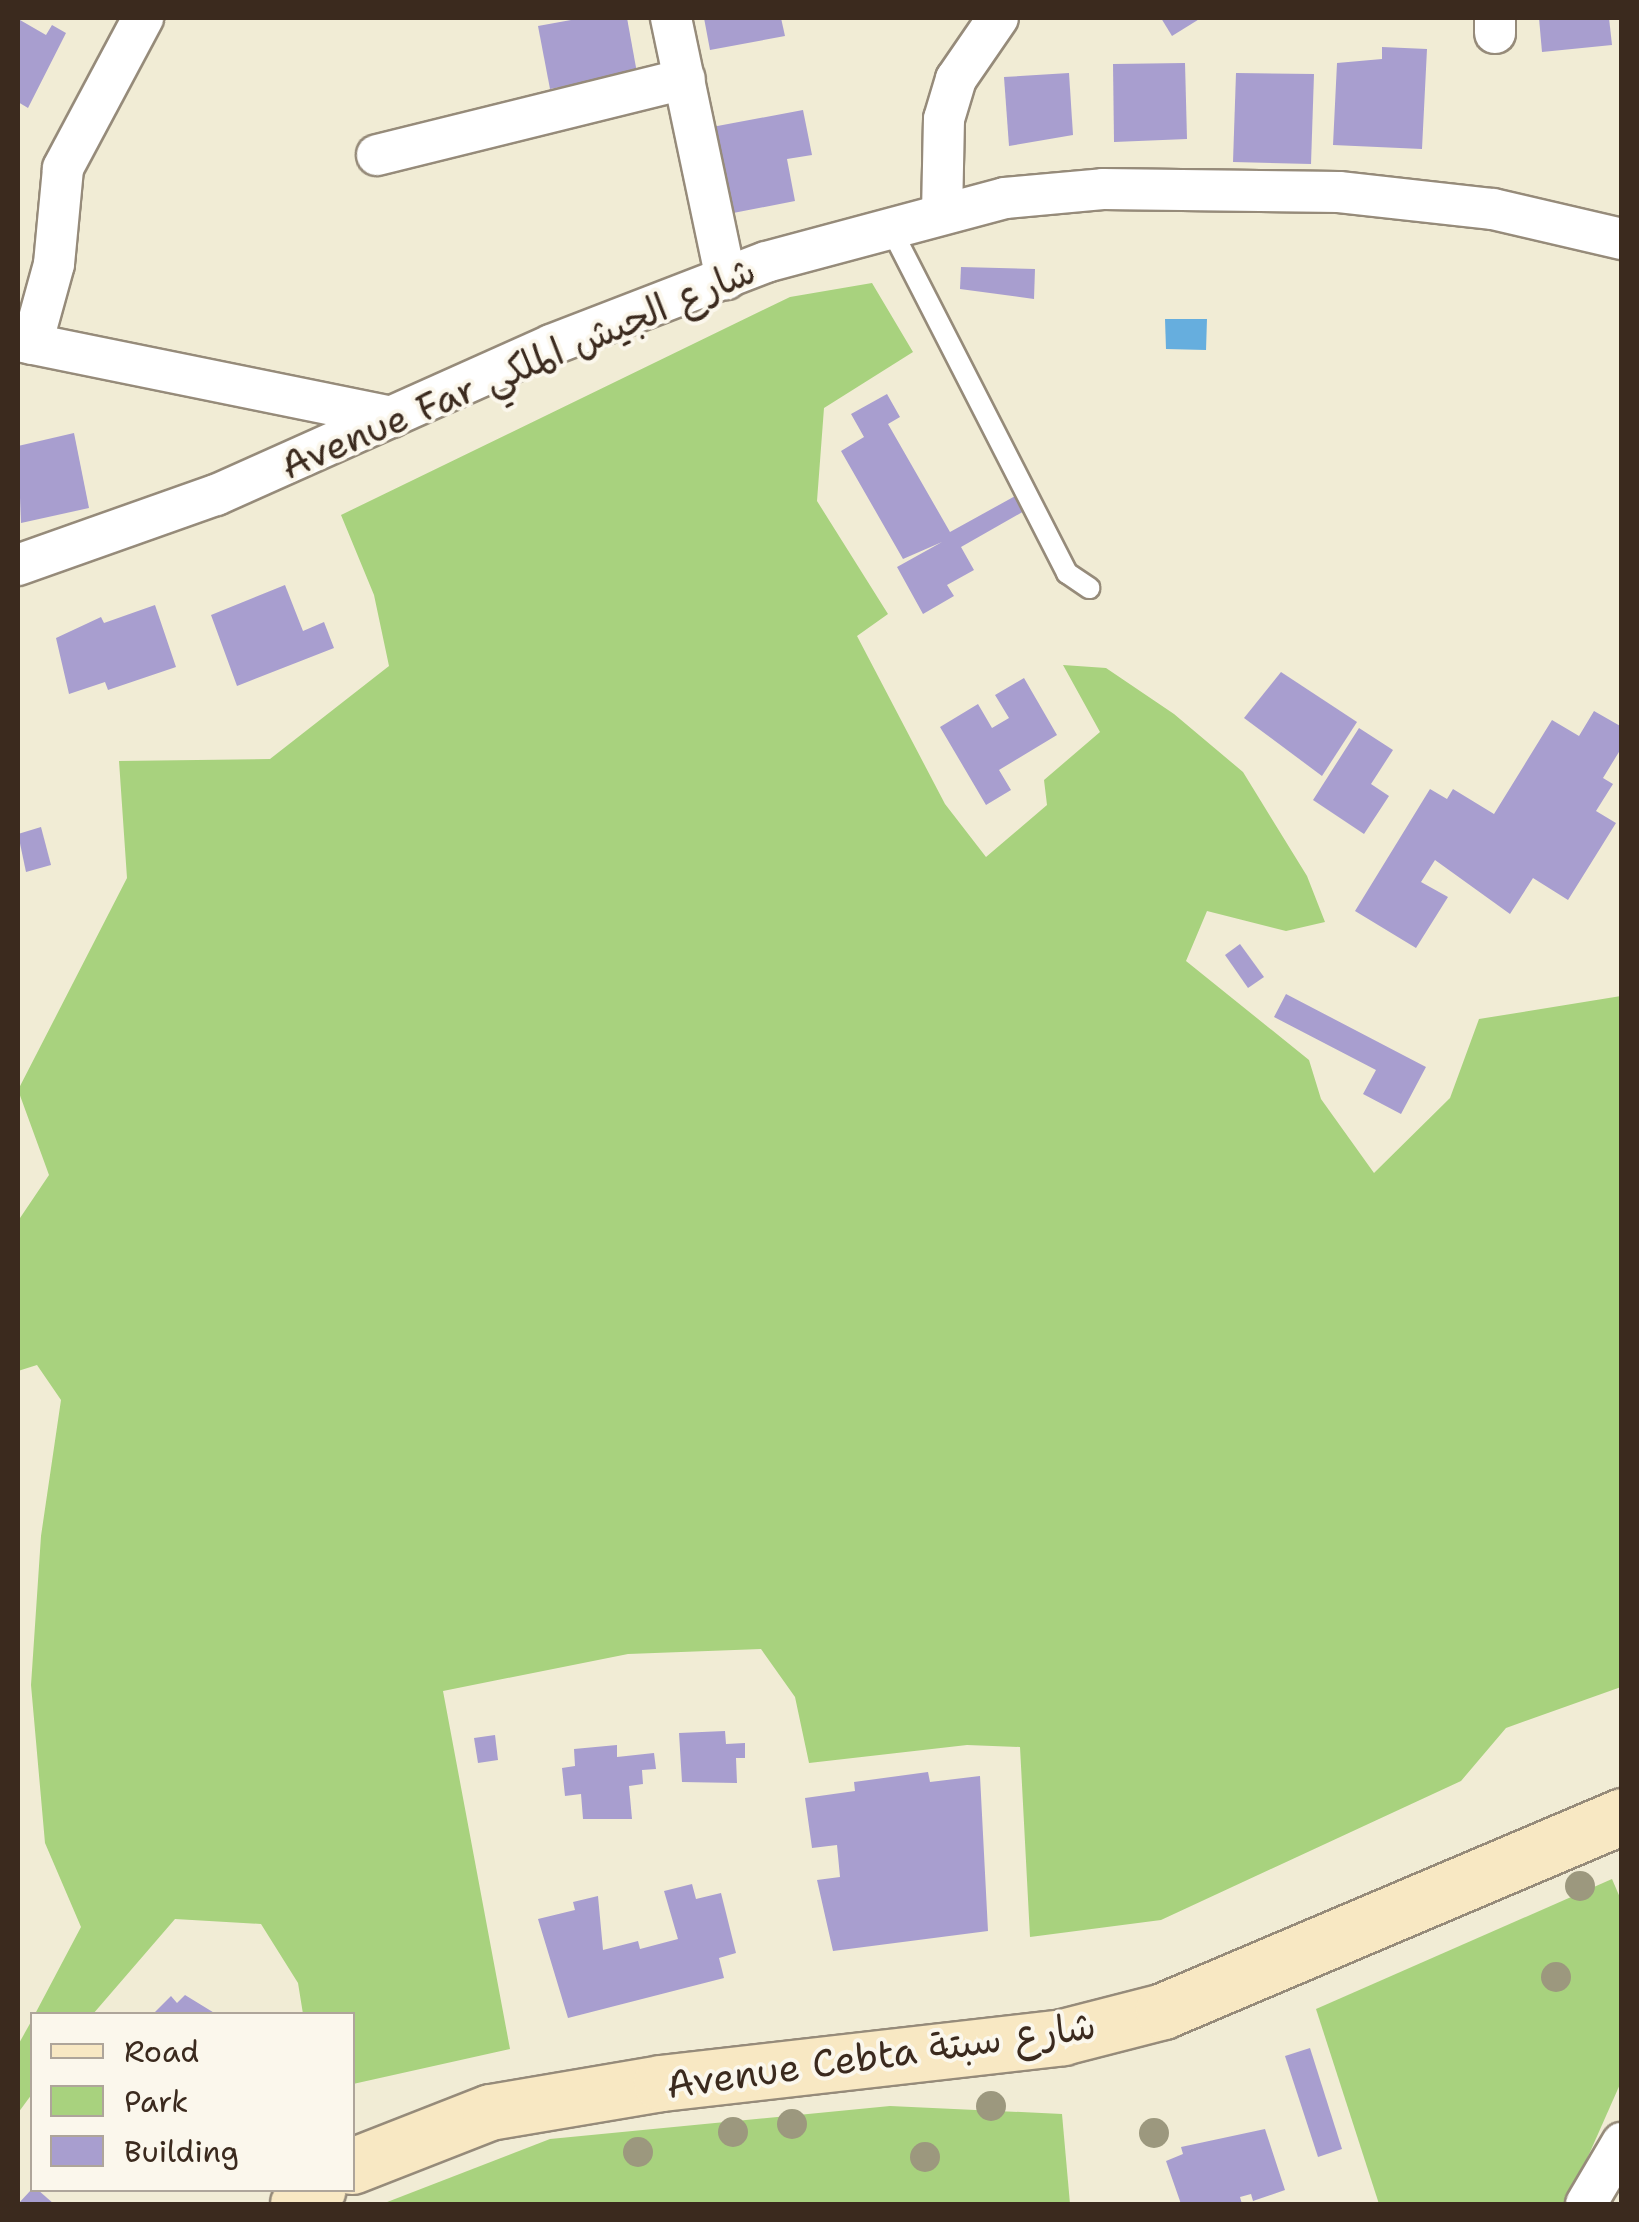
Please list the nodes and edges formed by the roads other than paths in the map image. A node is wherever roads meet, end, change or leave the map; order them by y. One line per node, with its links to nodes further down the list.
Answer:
1 (143, 18): 10 (street)
2 (671, 18): 4 (street)
3 (998, 18): 6 (street)
4 (686, 79): 5 (street); 9 (street)
5 (377, 154)
6 (942, 214): 7 (street, Avenue Far شارع الجيش الملكي); 8 (street, Avenue Far شارع الجيش الملكي)
7 (890, 227): 9 (street, Avenue Far شارع الجيش الملكي); 13 (lane)
8 (1622, 238)
9 (726, 278): 11 (street, Avenue Far شارع الجيش الملكي)
10 (25, 342): 11 (street)
11 (392, 417): 12 (street, Avenue Far شارع الجيش الملكي)
12 (18, 564)
13 (1089, 588)
14 (1622, 1816): 16 (street, Avenue Cebta شارع سبتة)
15 (1622, 2143): 17 (street)
16 (355, 2165)
17 (1586, 2204)

